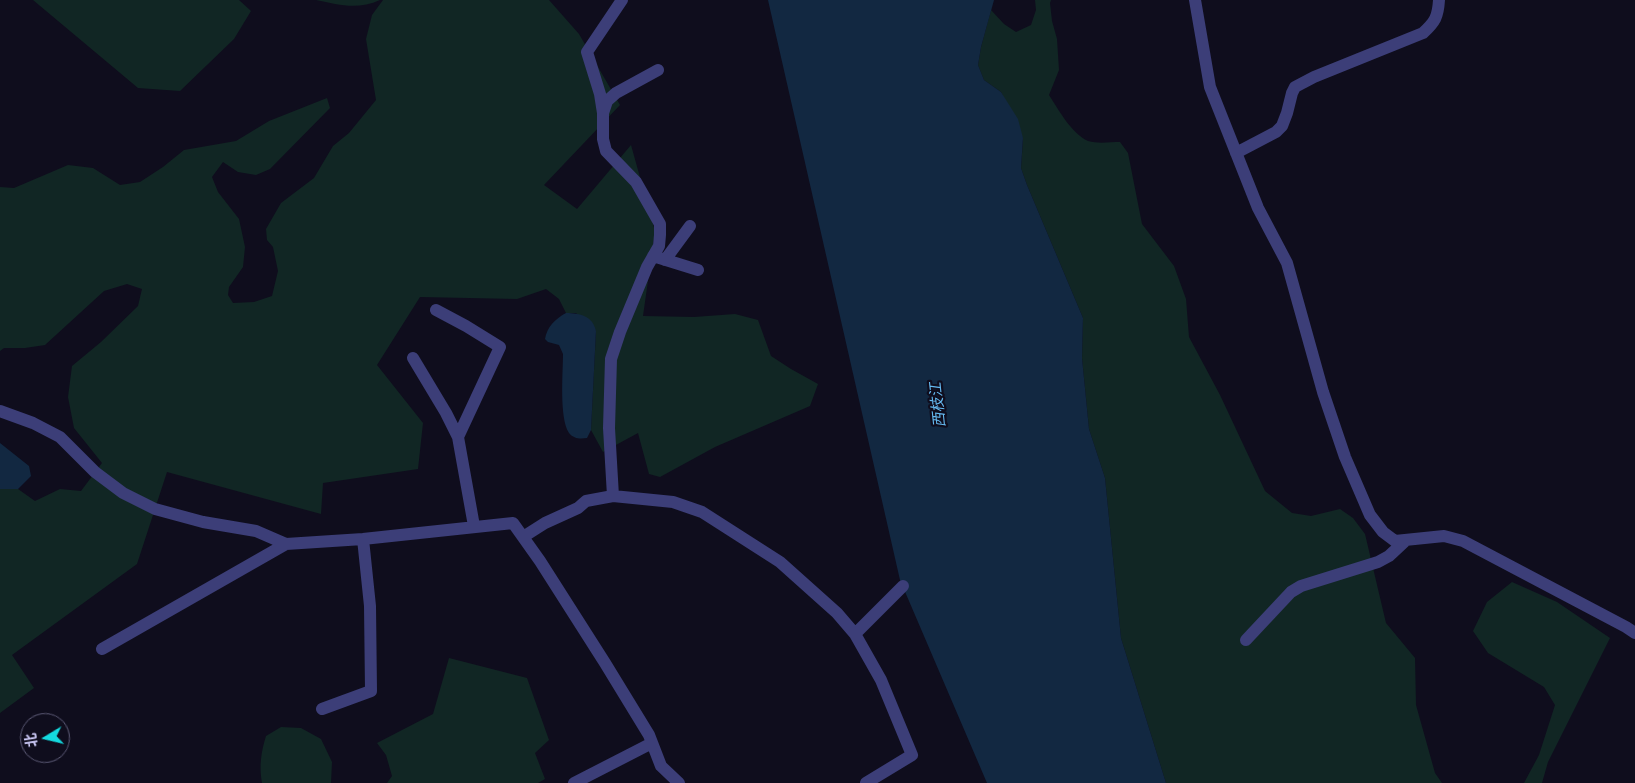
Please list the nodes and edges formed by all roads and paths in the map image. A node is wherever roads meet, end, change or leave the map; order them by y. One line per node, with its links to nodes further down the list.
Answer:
1 (622, 0): 5 (street)
2 (1195, 0): 6 (street)
3 (1439, 0): 6 (street)
4 (658, 70): 5 (street)
5 (603, 113): 8 (street)
6 (1236, 153): 18 (street)
7 (690, 226): 8 (street)
8 (659, 258): 9 (street); 14 (street)
9 (698, 270)
10 (436, 310): 13 (street)
11 (413, 358): 13 (street)
12 (0, 411): 19 (street)
13 (458, 437): 15 (street)
14 (613, 496): 16 (street); 22 (street)
15 (474, 526): 16 (street); 17 (street)
16 (523, 537): 26 (street)
17 (364, 539): 19 (street); 25 (street)
18 (1404, 542): 21 (street); 23 (street)
19 (286, 544): 24 (street)
20 (903, 586): 22 (street)
21 (1635, 633)
22 (855, 634): 29 (street)
23 (1246, 640)
24 (102, 649)
25 (322, 709)
26 (652, 743): 27 (street); 28 (street)
27 (574, 783)
28 (679, 783)
29 (866, 783)

